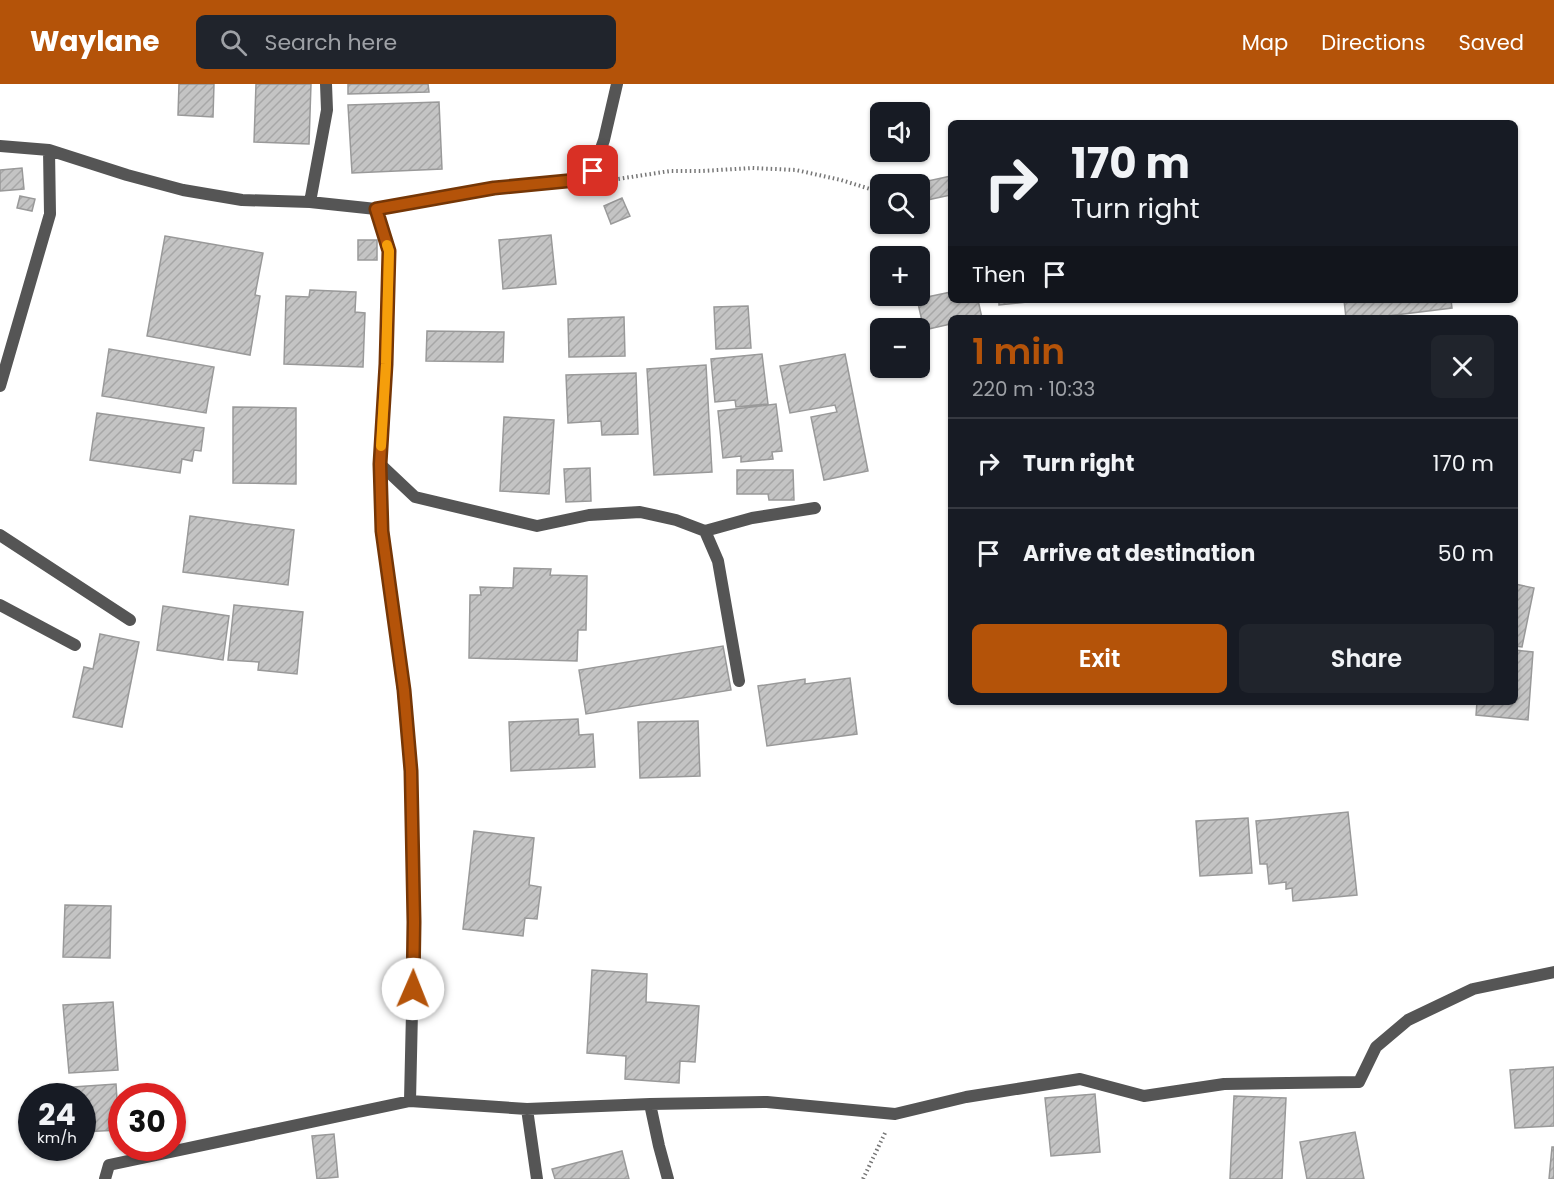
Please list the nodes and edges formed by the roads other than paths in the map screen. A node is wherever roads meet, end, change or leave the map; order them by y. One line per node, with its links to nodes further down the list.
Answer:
1 (326, 84): 5 (street)
2 (616, 84): 6 (street)
3 (0, 146): 4 (street)
4 (49, 150): 5 (street); 7 (street)
5 (310, 202): 6 (street)
6 (376, 209): 8 (street)
7 (0, 386)
8 (380, 464): 10 (street); 17 (street)
9 (815, 508): 10 (street)
10 (705, 531): 15 (street)
11 (0, 535): 13 (street)
12 (0, 605): 14 (street)
13 (130, 620)
14 (75, 645)
15 (739, 681)
16 (1554, 972): 18 (street)
17 (411, 1101): 19 (street); 20 (street)
18 (650, 1104): 19 (street); 22 (street)
19 (527, 1109): 21 (street)
20 (105, 1179)
21 (537, 1179)
22 (668, 1179)

